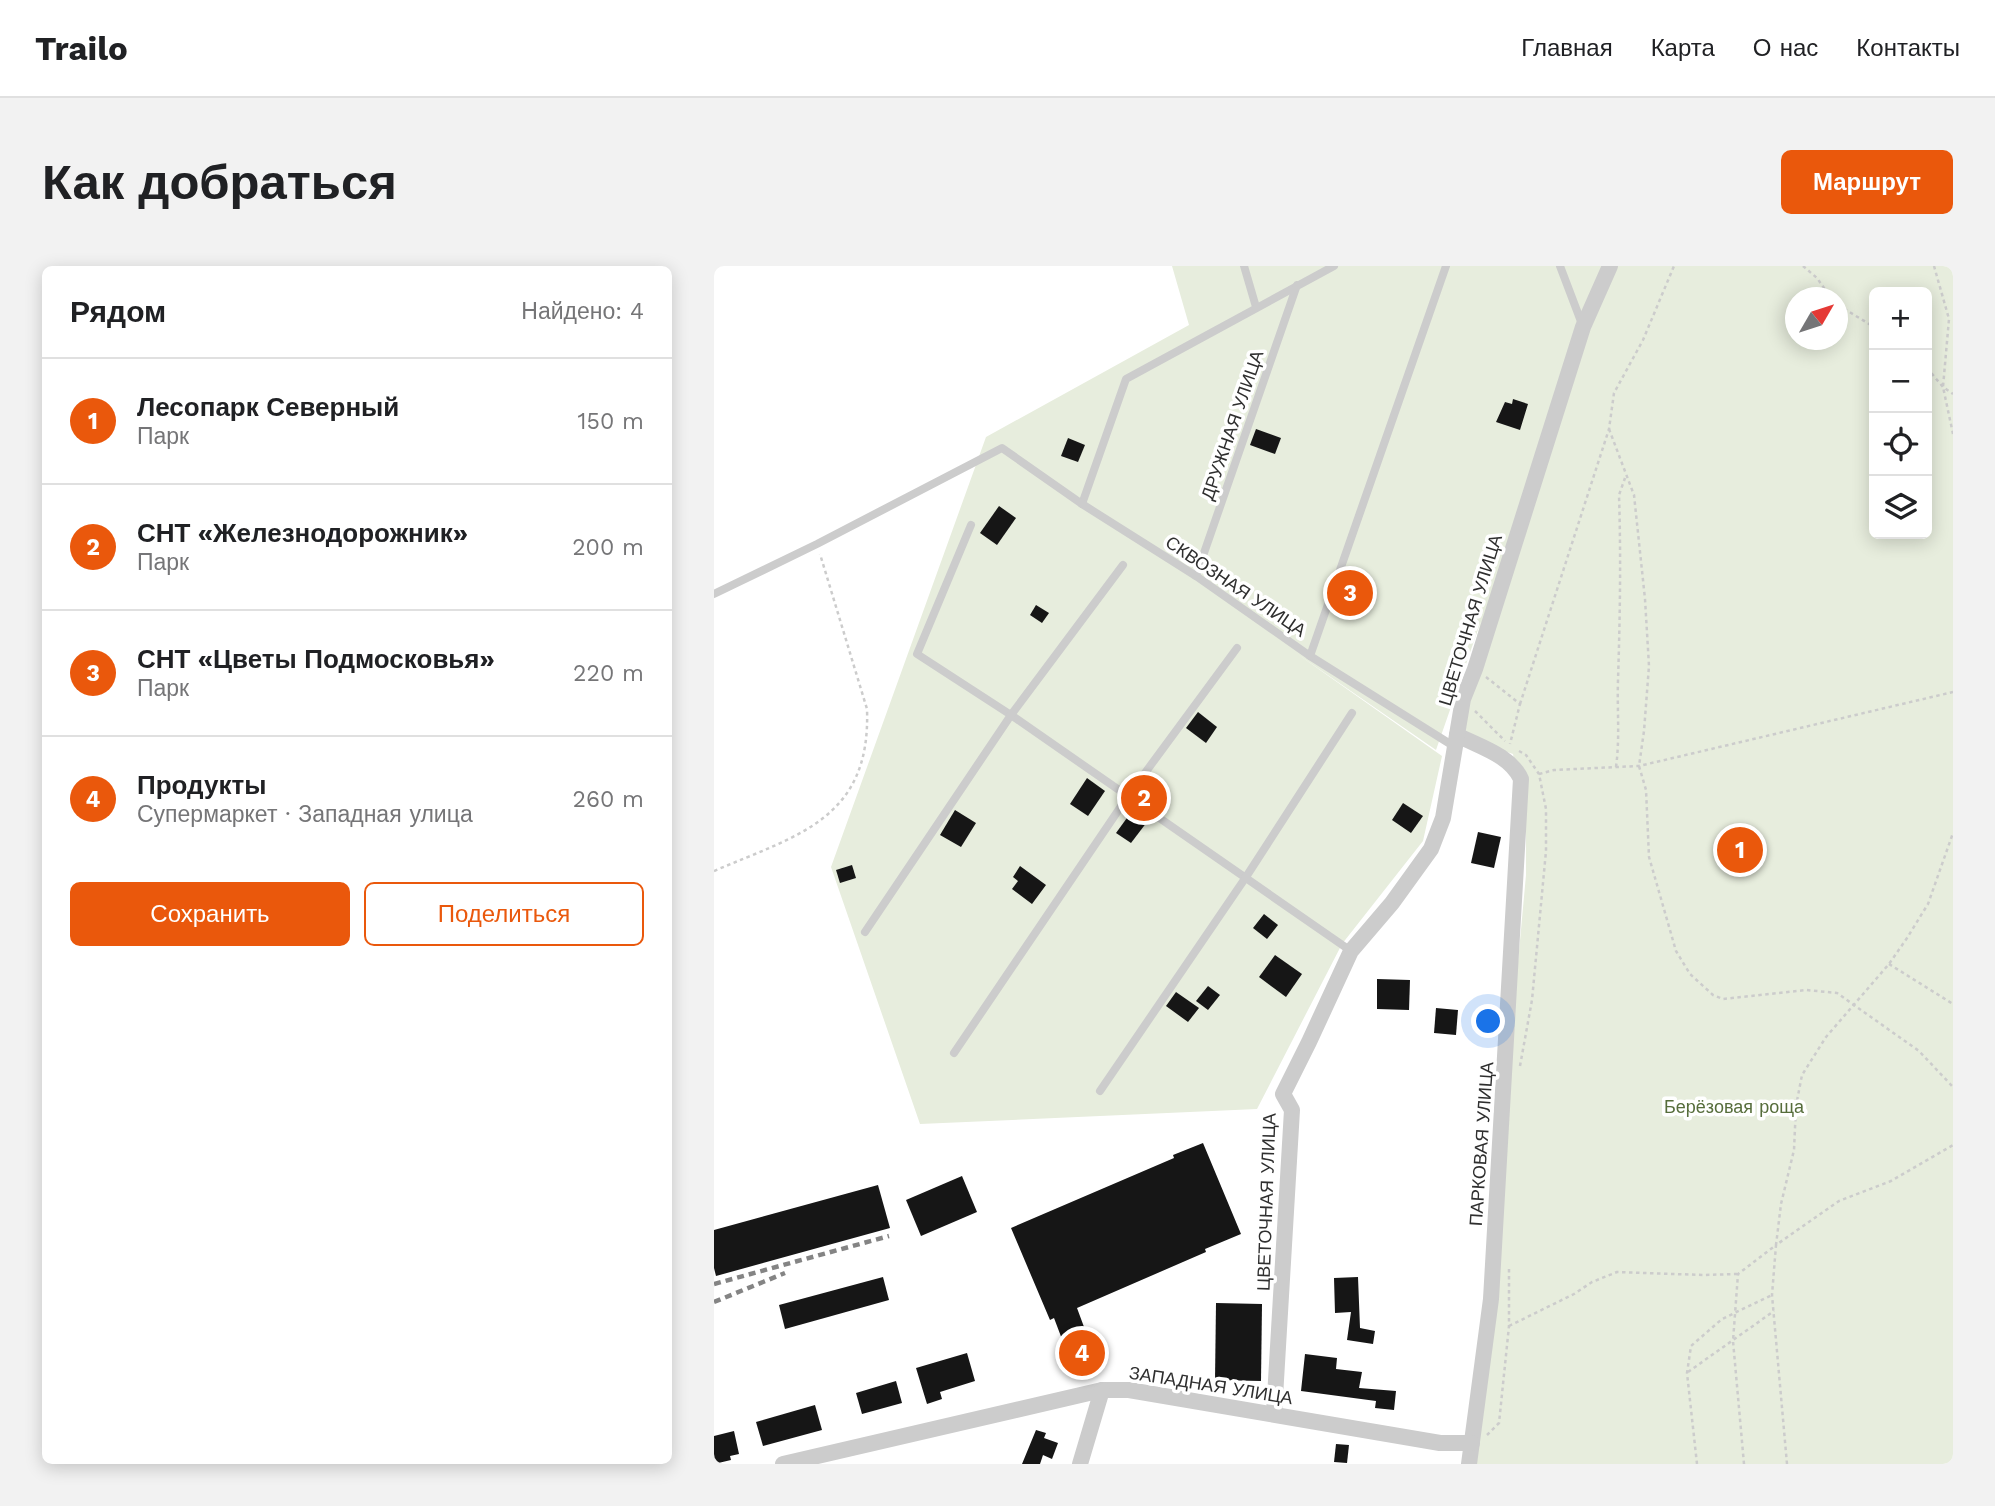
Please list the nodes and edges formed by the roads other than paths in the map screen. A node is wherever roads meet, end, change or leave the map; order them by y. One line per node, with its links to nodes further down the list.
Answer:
1 (1244, 266): 7 (lane)
2 (1334, 266): 6 (lane)
3 (1446, 266): 15 (lane)
4 (1560, 266): 8 (lane)
5 (1610, 266): 8 (street, ЦВЕТОЧНАЯ УЛИЦА)
6 (1297, 285): 7 (lane); 12 (lane, ДРУЖНАЯ УЛИЦА)
7 (1256, 307): 9 (lane)
8 (1583, 327): 18 (street, ЦВЕТОЧНАЯ УЛИЦА)
9 (1082, 504): 12 (lane, СКВОЗНАЯ УЛИЦА); 13 (lane, СКВОЗНАЯ УЛИЦА)
10 (971, 525): 17 (lane)
11 (1123, 565): 17 (lane)
12 (1196, 576): 15 (lane, СКВОЗНАЯ УЛИЦА)
13 (714, 594)
14 (1237, 648): 19 (lane)
15 (1310, 656): 18 (lane, СКВОЗНАЯ УЛИЦА)
16 (1353, 713): 20 (lane)
17 (1011, 715): 19 (lane); 21 (lane)
18 (1456, 741): 22 (street, ЦВЕТОЧНАЯ УЛИЦА); 27 (street, ПАРКОВАЯ УЛИЦА)
19 (1128, 796): 20 (lane); 23 (lane)
20 (1246, 877): 22 (lane); 24 (lane)
21 (865, 932)
22 (1351, 951): 26 (street, ЦВЕТОЧНАЯ УЛИЦА)
23 (954, 1053)
24 (1100, 1091)
25 (1102, 1390): 26 (street, ЗАПАДНАЯ УЛИЦА); 28 (street, ЗАПАДНАЯ УЛИЦА); 29 (street)
26 (1274, 1414): 27 (street, ЗАПАДНАЯ УЛИЦА)
27 (1472, 1443): 30 (street, ПАРКОВАЯ УЛИЦА)
28 (783, 1464)
29 (1080, 1464)
30 (1469, 1464)

